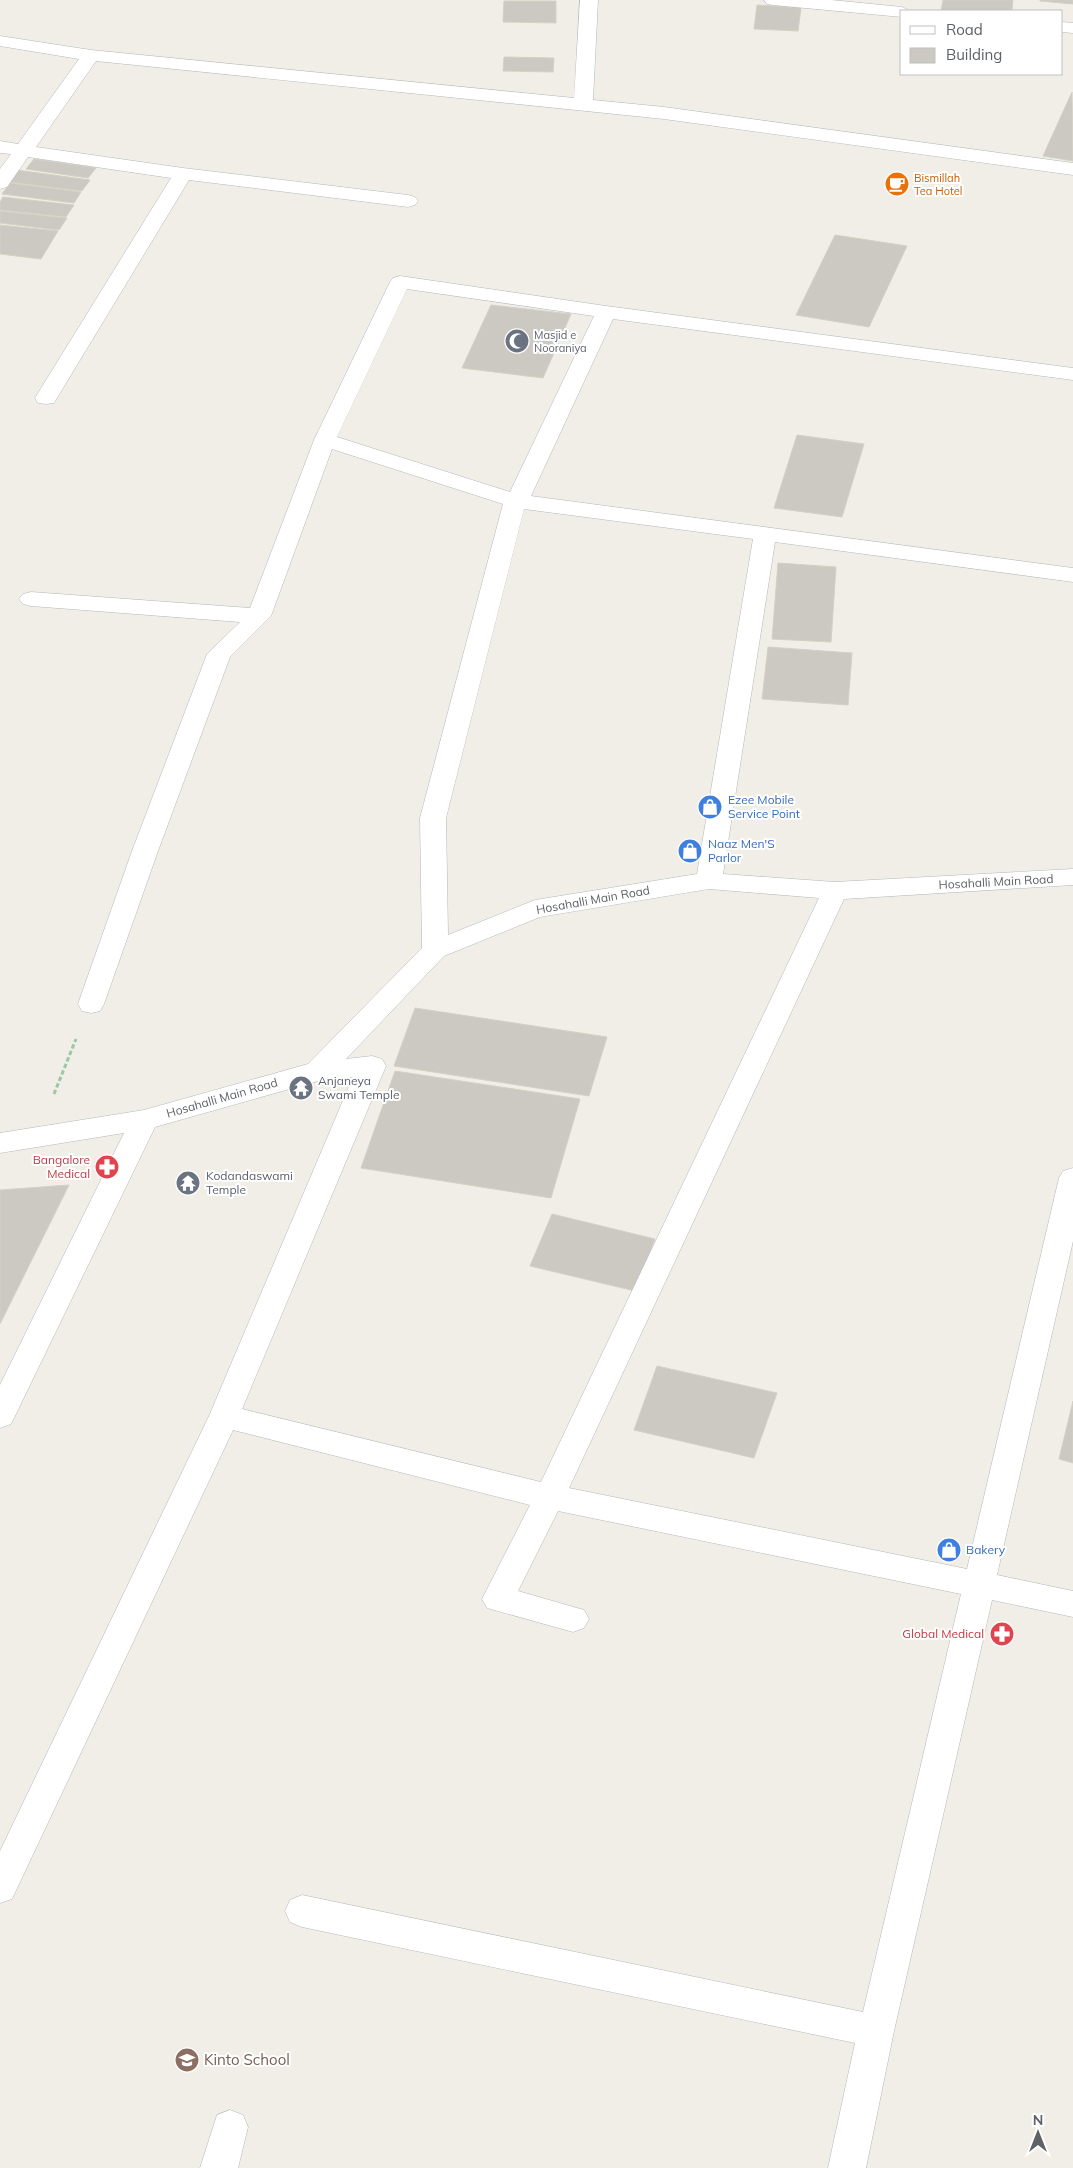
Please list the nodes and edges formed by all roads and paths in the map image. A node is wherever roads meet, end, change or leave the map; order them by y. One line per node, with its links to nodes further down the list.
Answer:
1 (589, 0): 6 (street)
2 (773, 0): 3 (street)
3 (900, 12)
4 (0, 41): 5 (street)
5 (91, 55): 6 (street); 8 (street)
6 (583, 104): 9 (street)
7 (0, 147): 8 (street)
8 (22, 150): 10 (street); 11 (street)
9 (1073, 169)
10 (183, 174): 12 (street); 15 (street)
11 (0, 184)
12 (408, 202)
13 (606, 312): 14 (street); 16 (street); 17 (street)
14 (1073, 374)
15 (46, 398)
16 (325, 440): 17 (street); 21 (street)
17 (515, 501): 18 (street); 25 (street)
18 (764, 534): 19 (street); 23 (street)
19 (1073, 575)
20 (31, 599): 21 (street)
21 (259, 616): 26 (street)
22 (1073, 877): 24 (street, Hosahalli Main Road)
23 (709, 880): 24 (street, Hosahalli Main Road); 25 (street, Hosahalli Main Road)
24 (835, 891): 34 (street)
25 (435, 950): 27 (street, Hosahalli Main Road)
26 (91, 1004): 29 (path)
27 (318, 1071): 28 (street, Hosahalli Main Road); 33 (street)
28 (144, 1120): 29 (street, Hosahalli Main Road); 32 (street)
29 (36, 1139): 30 (street, Hosahalli Main Road)
30 (0, 1143)
31 (1073, 1178): 35 (street)
32 (0, 1416)
33 (224, 1416): 34 (street); 38 (street)
34 (550, 1496): 35 (street); 37 (street)
35 (980, 1585): 36 (street); 40 (street)
36 (1073, 1604)
37 (573, 1619)
38 (0, 1888)
39 (302, 1911): 40 (street)
40 (876, 2031): 43 (street)
41 (230, 2127): 42 (street)
42 (220, 2168)
43 (847, 2168)

